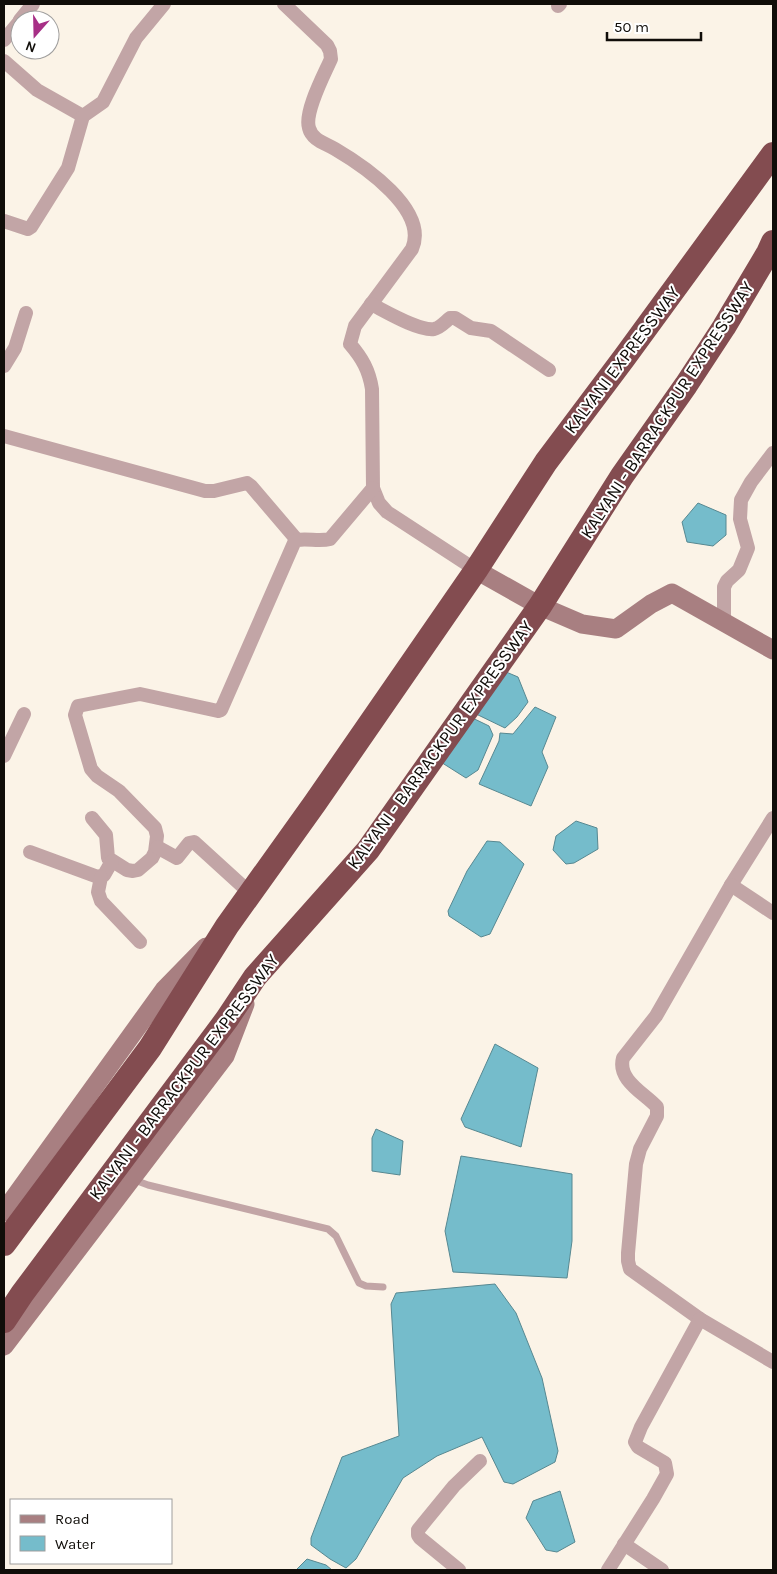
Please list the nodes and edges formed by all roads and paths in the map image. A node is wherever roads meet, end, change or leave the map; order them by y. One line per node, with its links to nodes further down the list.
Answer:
1 (164, 4): 4 (street)
2 (284, 4): 8 (street)
3 (4, 61): 4 (street)
4 (83, 116): 6 (street)
5 (773, 154): 16 (highway, KALYANI EXPRESSWAY)
6 (4, 221)
7 (773, 242): 17 (highway, KALYANI - BARRACKPUR EXPRESSWAY)
8 (371, 304): 11 (street); 14 (street)
9 (26, 313): 10 (street)
10 (4, 366)
11 (549, 370)
12 (4, 436): 15 (street)
13 (773, 453): 18 (street)
14 (374, 488): 15 (street); 16 (street)
15 (297, 540): 24 (street)
16 (476, 570): 17 (street); 29 (highway)
17 (540, 606): 18 (street); 33 (highway, KALYANI - BARRACKPUR EXPRESSWAY)
18 (724, 622): 19 (street)
19 (773, 650)
20 (24, 714): 21 (street)
21 (4, 756)
22 (92, 818): 26 (street)
23 (773, 818): 28 (street)
24 (157, 847): 26 (street); 29 (street)
25 (30, 852): 27 (street)
26 (112, 861): 27 (street)
27 (101, 877): 32 (street)
28 (731, 885): 30 (street); 38 (street)
29 (250, 893): 31 (highway)
30 (773, 913)
31 (227, 926): 35 (street); 36 (highway)
32 (140, 942)
33 (254, 977): 34 (street); 39 (highway, KALYANI - BARRACKPUR EXPRESSWAY)
34 (131, 1178): 37 (lane); 40 (street)
35 (4, 1212)
36 (4, 1244)
37 (383, 1287)
38 (700, 1319): 41 (street); 43 (street)
39 (4, 1321)
40 (4, 1346)
41 (773, 1362)
42 (480, 1461): 44 (street)
43 (624, 1544): 45 (street); 46 (street)
44 (451, 1568)
45 (608, 1570)
46 (662, 1570)

